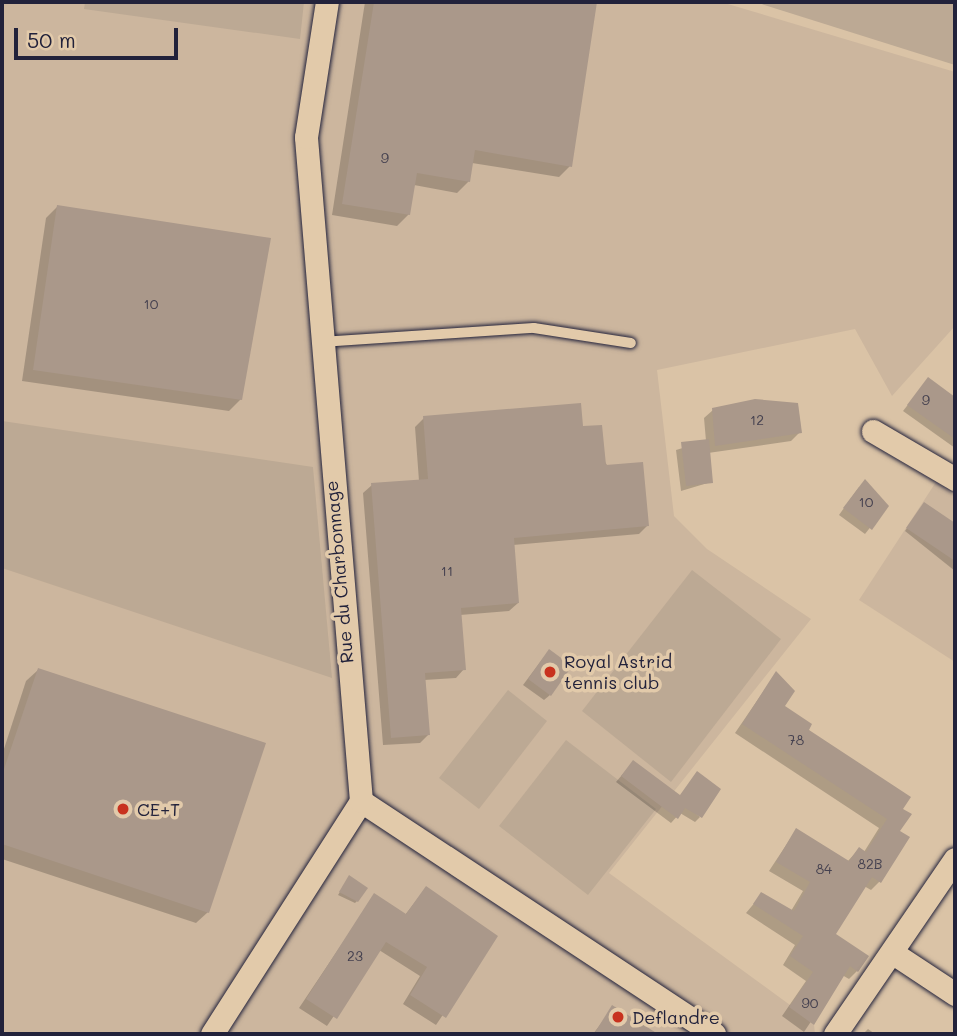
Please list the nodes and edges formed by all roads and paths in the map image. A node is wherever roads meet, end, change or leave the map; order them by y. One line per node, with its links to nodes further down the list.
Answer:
1 (327, 2): 2 (street, Rue du Charbonnage)
2 (318, 342): 3 (lane); 6 (street, Rue du Charbonnage)
3 (631, 342)
4 (873, 431): 5 (street)
5 (955, 479)
6 (360, 801): 10 (street); 11 (street)
7 (955, 859): 8 (street)
8 (896, 955): 9 (street); 12 (street)
9 (955, 994)
10 (212, 1034)
11 (714, 1034)
12 (835, 1034)

